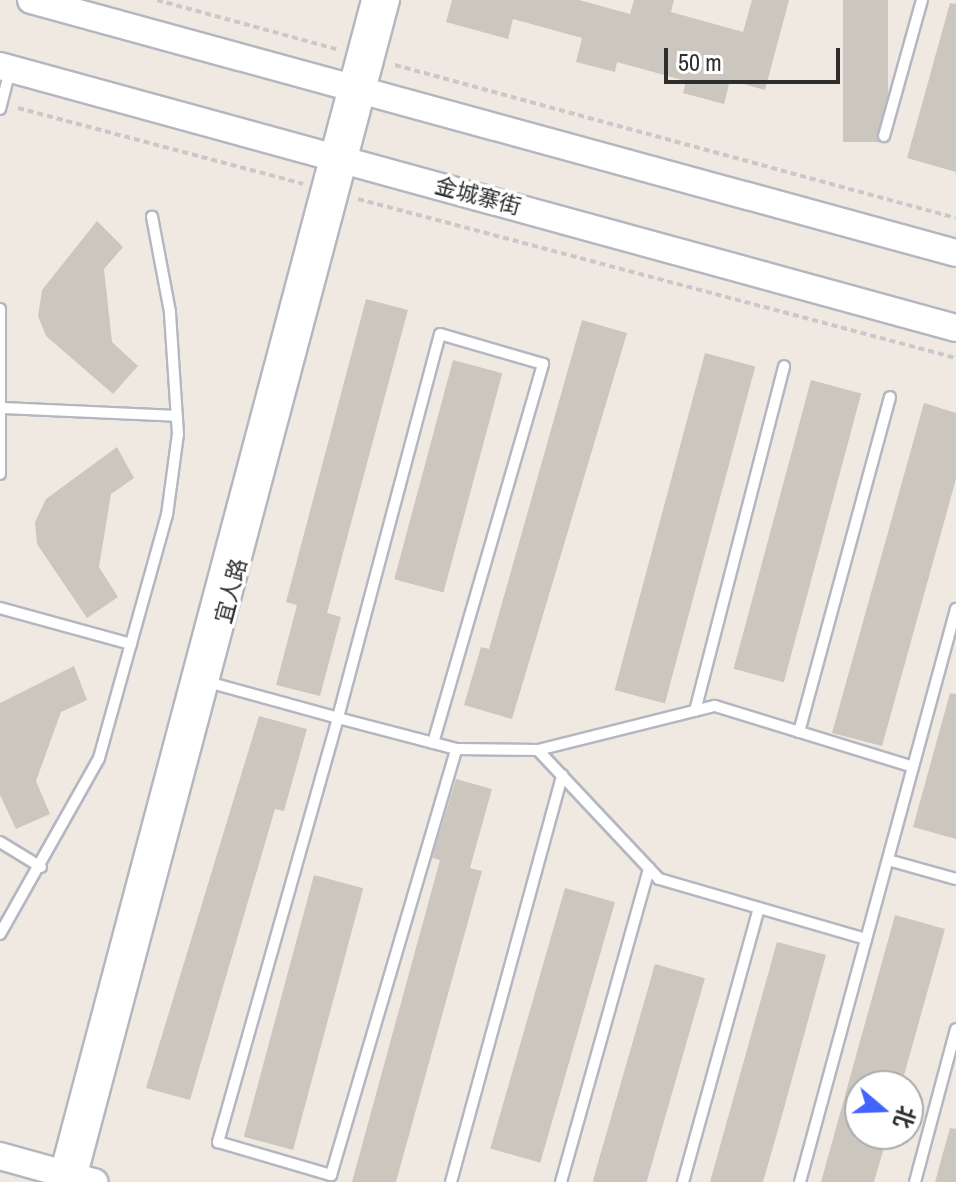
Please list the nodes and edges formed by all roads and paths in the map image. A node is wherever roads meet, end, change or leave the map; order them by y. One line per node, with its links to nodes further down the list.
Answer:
1 (31, 0): 8 (main road)
2 (157, 0): 6 (path)
3 (372, 0): 6 (street, 宜人路)
4 (389, 0): 6 (street, 宜人路)
5 (922, 0): 10 (lane)
6 (365, 57): 8 (street, 宜人路); 14 (path)
7 (5, 67): 9 (lane); 11 (main road, 金城寨街)
8 (356, 88): 11 (street, 宜人路); 15 (main road)
9 (1, 106): 12 (path)
10 (884, 136)
11 (339, 158): 12 (street, 宜人路); 17 (main road, 金城寨街)
12 (330, 191): 18 (path); 27 (street, 宜人路)
13 (152, 217): 22 (lane)
14 (956, 218)
15 (956, 253)
16 (0, 309): 21 (lane)
17 (956, 328)
18 (956, 358)
19 (784, 366): 28 (lane)
20 (890, 397): 30 (lane)
21 (3, 408): 22 (lane); 23 (lane)
22 (177, 416): 26 (lane)
23 (0, 474)
24 (0, 608): 26 (lane)
25 (956, 609): 34 (lane)
26 (131, 644): 38 (lane)
27 (200, 680): 29 (lane); 47 (street, 宜人路)
28 (695, 711): 30 (lane); 33 (lane)
29 (338, 718): 31 (lane); 31 (lane); 32 (lane)
30 (799, 732): 34 (lane)
31 (433, 743): 32 (lane)
32 (456, 749): 33 (lane)
33 (538, 750): 35 (lane)
34 (913, 767): 37 (lane)
35 (562, 775): 39 (lane); 48 (lane)
36 (0, 842): 38 (lane)
37 (888, 860): 40 (lane); 43 (lane)
38 (41, 867): 42 (lane)
39 (649, 868): 41 (lane); 49 (lane)
40 (956, 879)
41 (759, 908): 43 (lane); 50 (lane)
42 (0, 934)
43 (866, 939): 51 (lane)
44 (956, 1029): 52 (lane)
45 (0, 1156): 47 (main road)
46 (0, 1172): 47 (main road)
47 (67, 1180)
48 (451, 1182)
49 (561, 1182)
50 (683, 1182)
51 (800, 1182)
52 (915, 1182)

